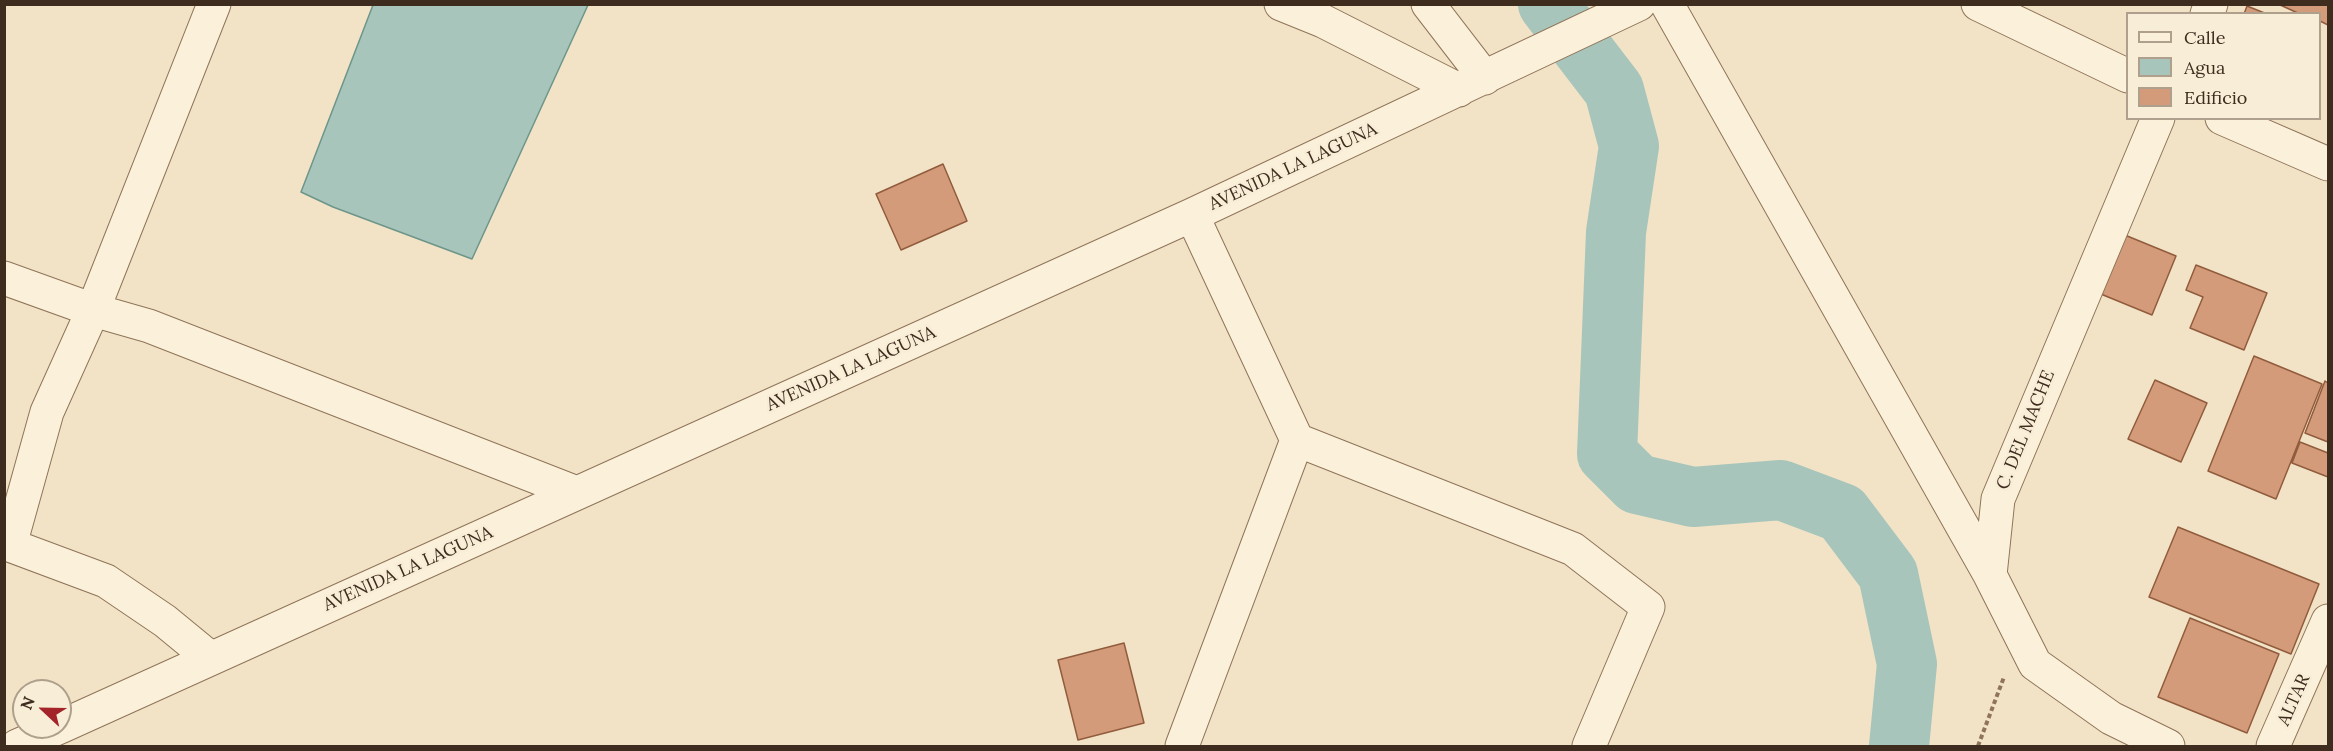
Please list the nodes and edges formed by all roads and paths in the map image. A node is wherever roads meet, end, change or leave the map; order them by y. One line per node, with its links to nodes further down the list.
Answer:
1 (214, 4): 14 (street)
2 (1281, 4): 8 (street)
3 (1428, 4): 8 (street)
4 (1667, 4): 18 (street)
5 (1978, 4): 7 (street)
6 (1628, 10): 8 (street, AVENIDA LA LAGUNA)
7 (2126, 76)
8 (1485, 77): 12 (street, AVENIDA LA LAGUNA)
9 (2157, 120): 18 (street, C. DEL MACHE)
10 (2227, 120): 11 (street)
11 (2328, 164)
12 (1192, 215): 15 (street); 16 (street, AVENIDA LA LAGUNA)
13 (4, 278): 14 (street)
14 (93, 310): 16 (street); 17 (street)
15 (1297, 440): 25 (street); 26 (street)
16 (577, 493): 21 (street, AVENIDA LA LAGUNA)
17 (7, 544): 21 (street)
18 (1990, 575): 20 (street)
19 (2328, 621): 29 (street, ALTAR)
20 (2020, 634): 27 (path); 28 (street)
21 (210, 658): 22 (street, AVENIDA LA LAGUNA)
22 (72, 721)
23 (34, 739): 24 (street, AVENIDA LA LAGUNA)
24 (17, 747)
25 (1182, 747)
26 (1589, 747)
27 (1978, 747)
28 (2168, 747)
29 (2273, 747)

